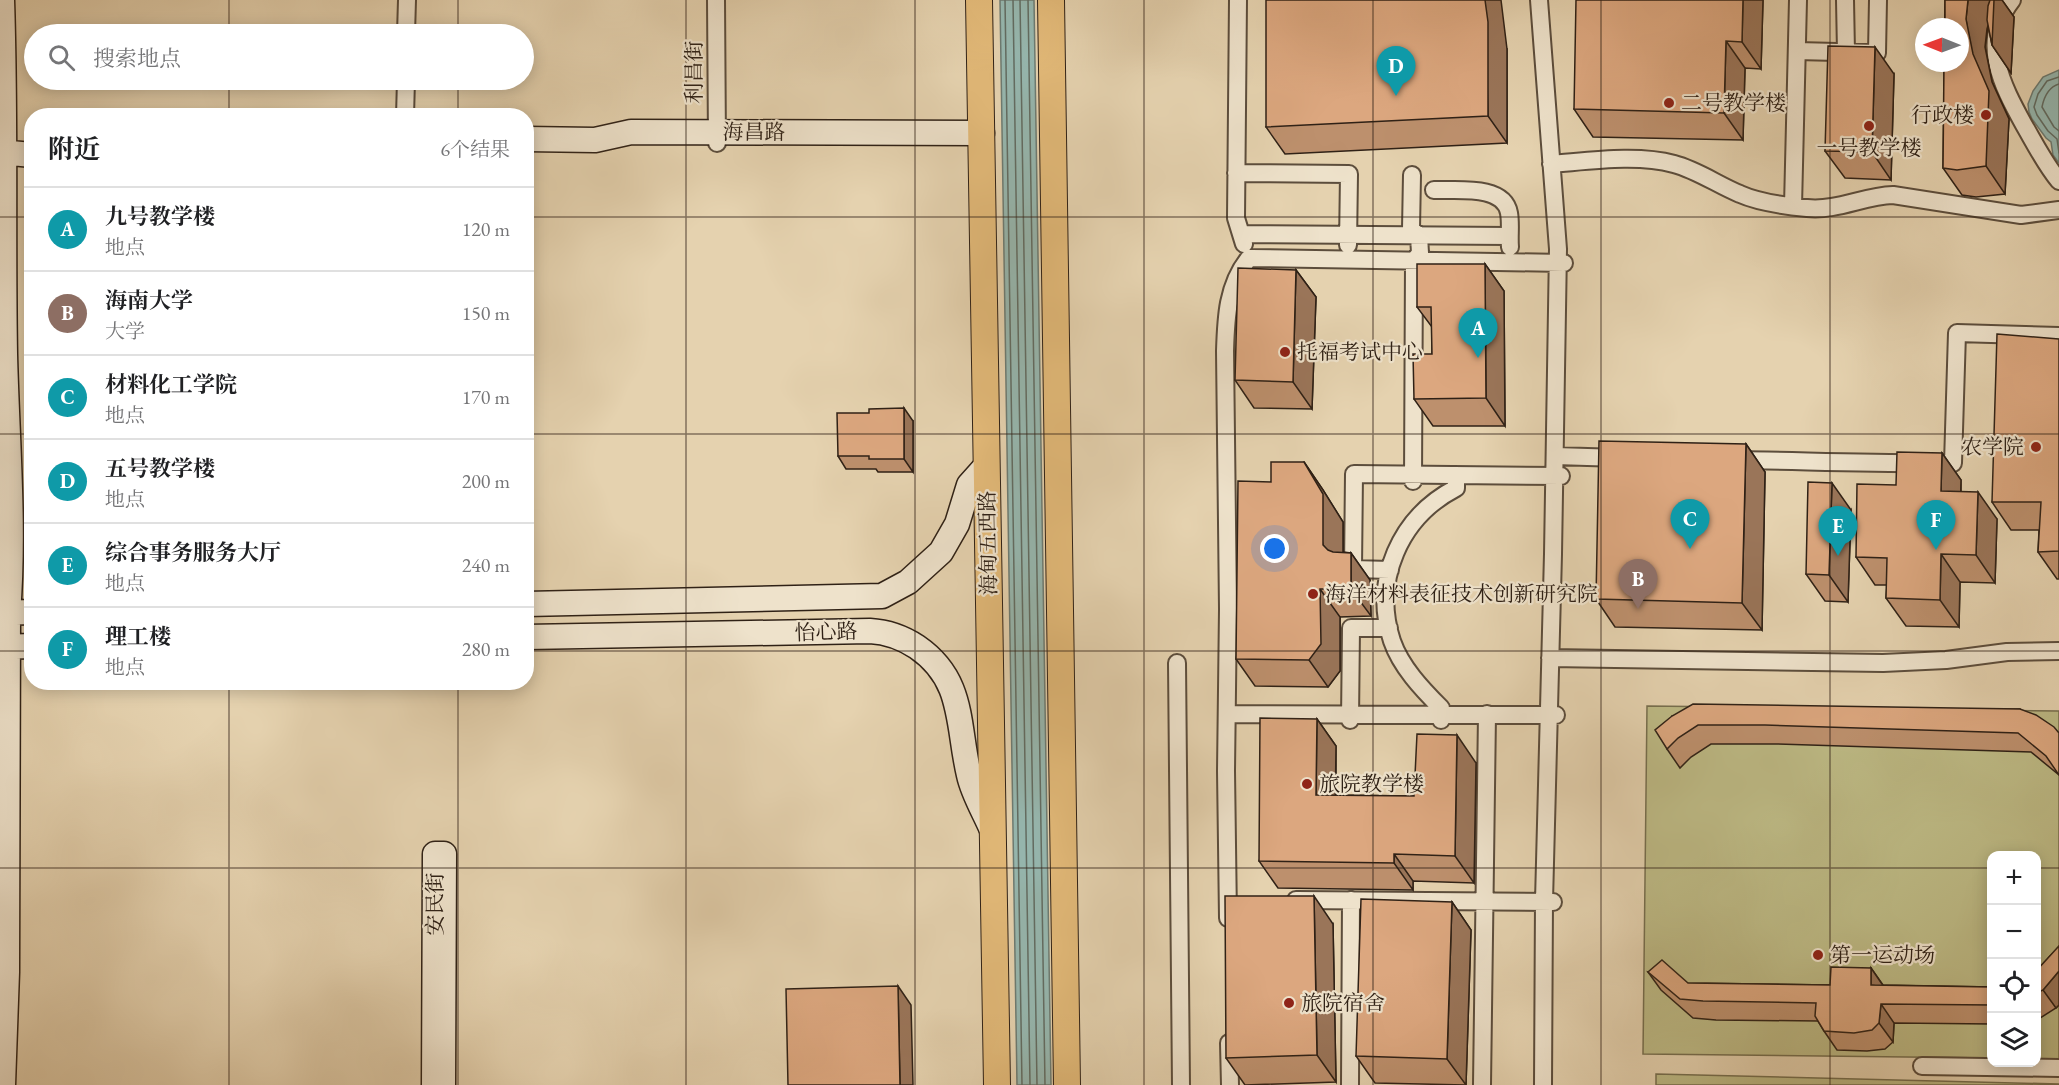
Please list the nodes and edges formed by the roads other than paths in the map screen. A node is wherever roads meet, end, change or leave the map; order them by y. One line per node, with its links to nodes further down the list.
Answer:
1 (2, 0): 24 (street)
2 (12, 0): 24 (street)
3 (407, 0): 15 (street)
4 (716, 0): 20 (street, 利昌街)
5 (979, 0): 22 (main road, 海甸五西路)
6 (1051, 0): 77 (main road)
7 (1238, 0): 26 (street)
8 (1244, 0): 26 (street)
9 (1539, 0): 25 (street)
10 (1545, 0): 25 (street)
11 (1798, 0): 16 (street)
12 (1845, 0): 17 (street)
13 (1878, 0): 17 (street)
14 (2012, 0): 28 (street)
15 (406, 24)
16 (1797, 51): 17 (street); 30 (street)
17 (1846, 52)
18 (406, 90): 19 (street)
19 (405, 108)
20 (717, 138): 21 (street, 海昌路); 22 (street, 海昌路); 23 (street, 海昌路)
21 (534, 139)
22 (982, 140): 45 (main road, 海甸五西路)
23 (534, 147)
24 (13, 148): 51 (street)
25 (1554, 163): 30 (street); 40 (street)
26 (1239, 173): 32 (street); 33 (street)
27 (1412, 175): 34 (street)
28 (2059, 181)
29 (1434, 190): 35 (street)
30 (1793, 206): 31 (street)
31 (2059, 210)
32 (1245, 234): 33 (street); 36 (street)
33 (1349, 235): 34 (street); 37 (street)
34 (1419, 236): 35 (street); 38 (street)
35 (1509, 236): 39 (street)
36 (1252, 262): 37 (street); 59 (street)
37 (1348, 263): 38 (street)
38 (1411, 264): 39 (street); 46 (street)
39 (1510, 265): 40 (street)
40 (1561, 266): 42 (street)
41 (2059, 336): 44 (street)
42 (1558, 456): 43 (street); 48 (street)
43 (1631, 458)
44 (1720, 460)
45 (986, 466): 50 (street, 怡心路); 64 (main road, 海甸五西路)
46 (1409, 478): 47 (street); 49 (street)
47 (1456, 478): 48 (street); 49 (street)
48 (1558, 479): 57 (street)
49 (1390, 570): 52 (street)
50 (534, 604)
51 (14, 613): 55 (street)
52 (1389, 628): 60 (street); 61 (street)
53 (534, 637): 64 (street, 怡心路)
54 (2059, 644): 57 (street)
55 (15, 647): 72 (street); 73 (street)
56 (2059, 651): 57 (street)
57 (1554, 655): 63 (street)
58 (1177, 663): 78 (street)
59 (1230, 717): 60 (street); 69 (street)
60 (1350, 717): 61 (street)
61 (1441, 717): 62 (street)
62 (1490, 717): 63 (street); 67 (street)
63 (1552, 718): 68 (street)
64 (993, 832): 76 (main road, 海甸五西路)
65 (1277, 901): 66 (street)
66 (1354, 902): 67 (street); 81 (street); 82 (street)
67 (1488, 903): 68 (street); 83 (street); 84 (street)
68 (1549, 904): 85 (street); 86 (street)
69 (1231, 933)
70 (1922, 1066): 71 (street)
71 (2059, 1068)
72 (3, 1085)
73 (14, 1085)
74 (434, 1085): 75 (street, 安民街)
75 (442, 1085)
76 (997, 1085)
77 (1067, 1085)
78 (1181, 1085)
79 (1230, 1085): 80 (street)
80 (1235, 1085)
81 (1350, 1085)
82 (1356, 1085)
83 (1482, 1085)
84 (1490, 1085)
85 (1543, 1085)
86 (1552, 1085)

